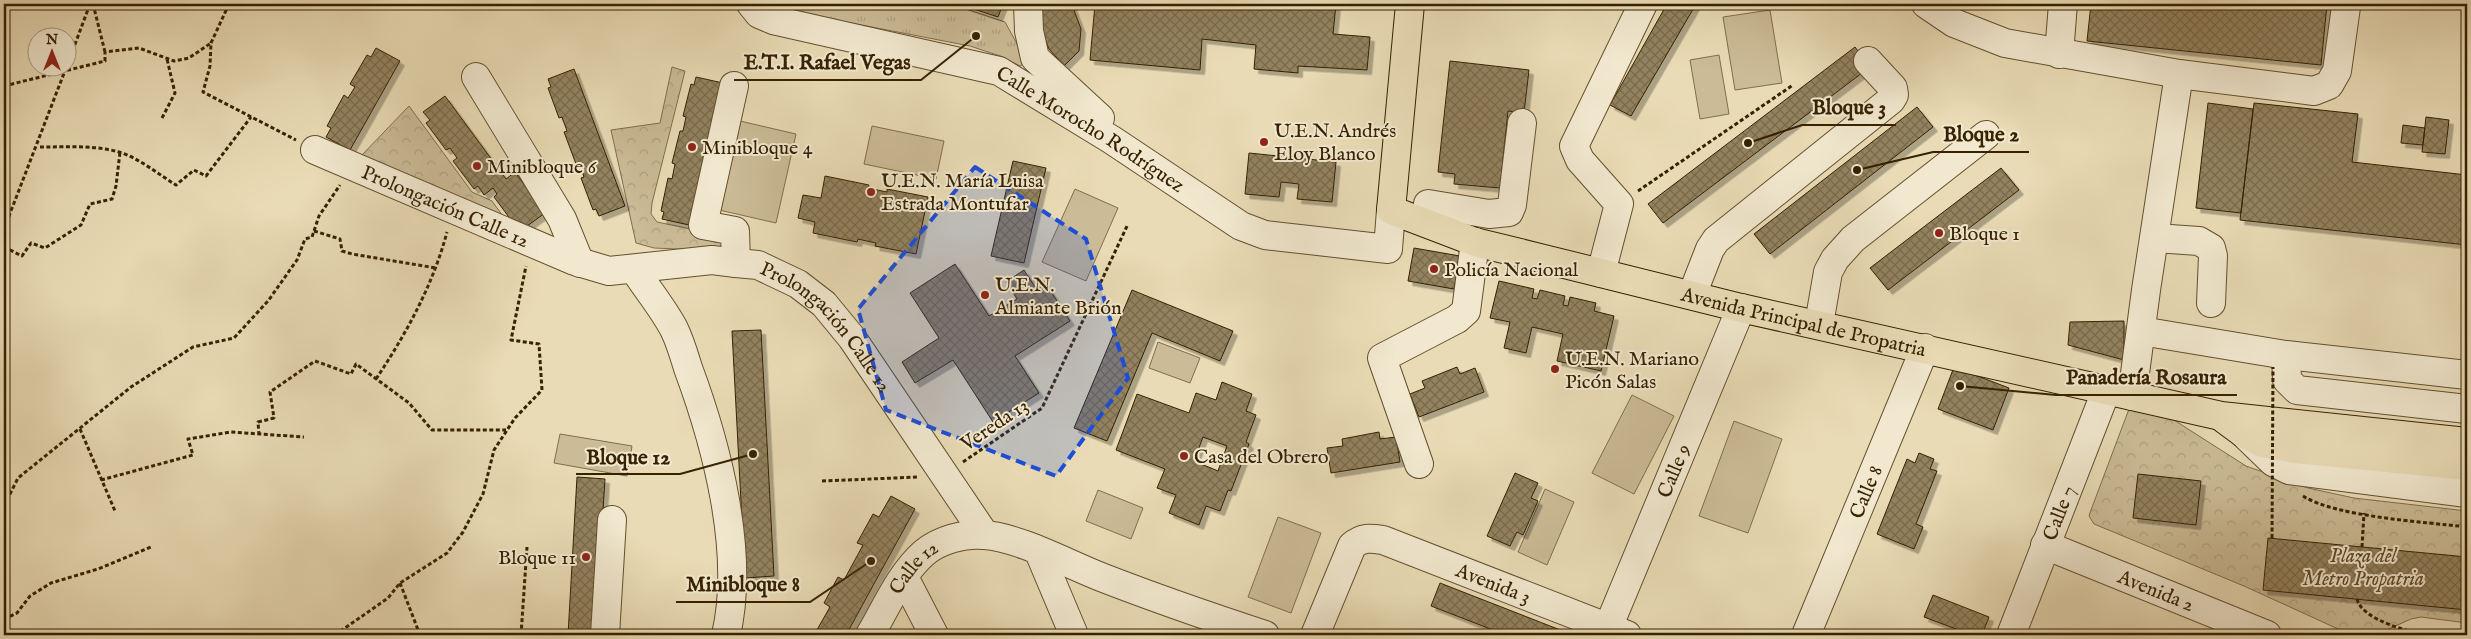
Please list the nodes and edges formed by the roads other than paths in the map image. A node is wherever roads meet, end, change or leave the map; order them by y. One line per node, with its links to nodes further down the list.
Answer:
1 (751, 4): 16 (street, Calle Morocho Rodríguez)
2 (1028, 4): 16 (street)
3 (1410, 4): 18 (main road)
4 (1643, 4): 25 (street)
5 (1926, 4): 8 (street)
6 (2063, 4): 8 (street)
7 (2346, 7): 10 (street)
8 (2059, 54): 10 (street)
9 (1868, 61): 26 (street)
10 (2180, 74): 20 (street, Calle 7)
11 (476, 78): 22 (street)
12 (734, 86): 23 (street)
13 (1522, 123): 19 (street)
14 (1986, 135): 29 (street)
15 (315, 150): 22 (street, Prolongación Calle 12)
16 (1166, 178): 18 (street, Calle Morocho Rodríguez)
17 (1428, 204): 19 (street)
18 (1391, 210): 21 (main road, Avenida Principal de Propatria)
19 (1489, 214): 21 (street)
20 (2155, 238): 27 (street); 30 (street, Calle 7)
21 (1480, 242): 25 (main road, Avenida Principal de Propatria); 39 (street)
22 (580, 263): 24 (street, Prolongación Calle 12)
23 (736, 263): 24 (street, Prolongación Calle 12); 43 (street, Prolongación Calle 12)
24 (634, 269): 49 (street)
25 (1601, 273): 26 (main road, Avenida Principal de Propatria)
26 (1692, 295): 28 (main road, Avenida Principal de Propatria)
27 (2210, 303)
28 (1742, 308): 29 (main road, Avenida Principal de Propatria); 47 (street, Calle 9)
29 (1819, 324): 31 (main road, Avenida Principal de Propatria)
30 (2141, 331): 32 (street); 34 (street, Calle 7)
31 (1925, 348): 34 (main road, Avenida Principal de Propatria); 55 (street, Calle 8)
32 (2279, 361): 33 (street); 35 (street)
33 (2467, 375)
34 (2119, 393): 36 (main road, Avenida Principal de Propatria); 44 (street, Calle 7)
35 (2467, 410)
36 (2221, 416): 37 (main road, Avenida Principal de Propatria); 38 (main road, Avenida Principal de Propatria)
37 (2242, 433): 40 (main road, Avenida Principal de Propatria); 41 (street, Avenida Principal de Propatria)
38 (2467, 442)
39 (1420, 464)
40 (2467, 466)
41 (2467, 493)
42 (612, 520): 48 (street)
43 (985, 535): 45 (street); 46 (street, Calle 12)
44 (2045, 546): 56 (street, Calle 7); 57 (street, Avenida 2)
45 (1039, 552): 52 (street); 53 (street)
46 (904, 577): 50 (street, Calle 12); 51 (street)
47 (1613, 633): 54 (street, Avenida 3)
48 (605, 635)
49 (726, 635)
50 (870, 635)
51 (934, 635)
52 (1074, 635)
53 (1265, 635)
54 (1316, 635)
55 (1806, 635)
56 (2011, 635)
57 (2267, 635)

